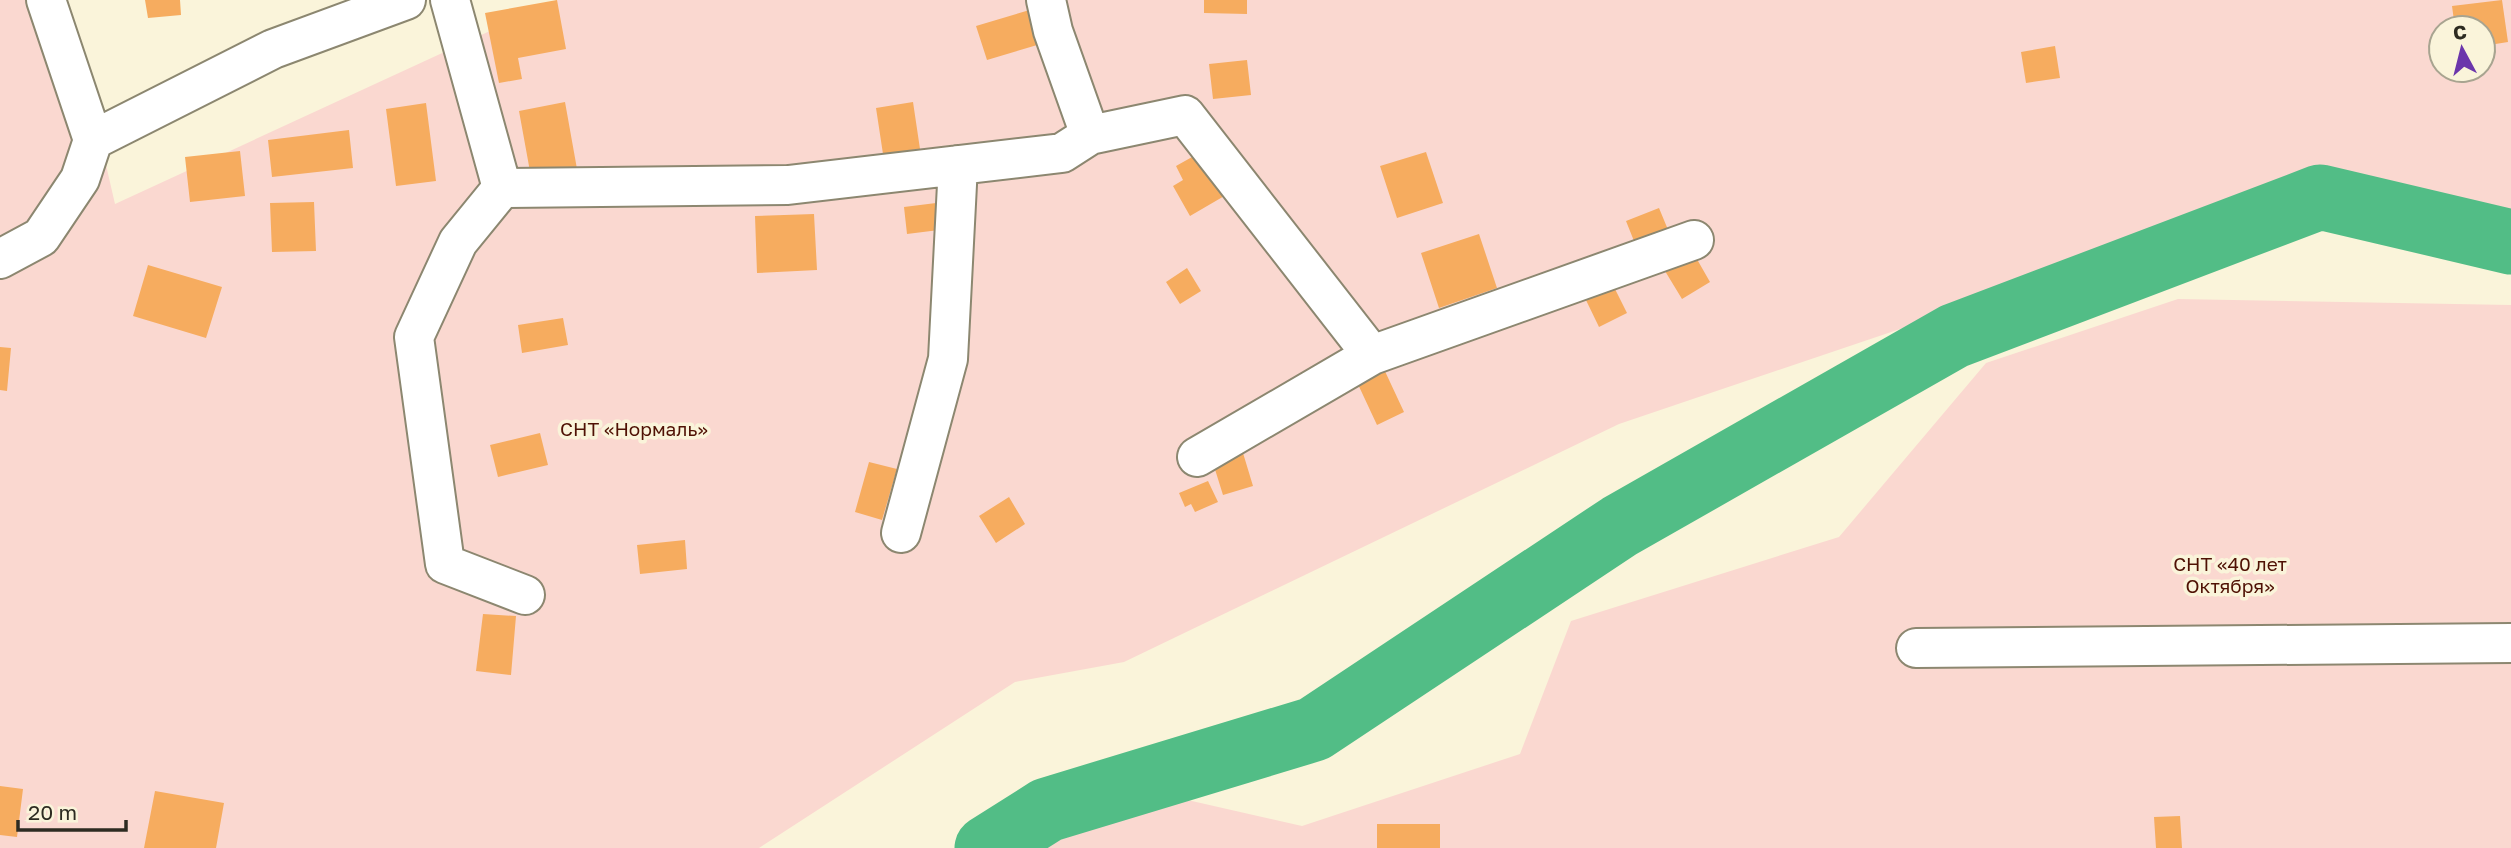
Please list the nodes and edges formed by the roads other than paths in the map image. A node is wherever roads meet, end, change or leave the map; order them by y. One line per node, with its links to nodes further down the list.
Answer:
1 (46, 0): 6 (lane)
2 (406, 0): 6 (lane)
3 (450, 0): 8 (lane)
4 (1046, 0): 5 (lane)
5 (1090, 135): 7 (lane); 11 (lane)
6 (93, 140): 10 (lane)
7 (958, 165): 8 (lane); 13 (lane)
8 (502, 188): 14 (lane)
9 (1694, 240): 11 (lane)
10 (0, 259)
11 (1372, 355): 12 (lane)
12 (1197, 457)
13 (901, 533)
14 (525, 595)
15 (2511, 643): 16 (lane)
16 (1916, 648)

